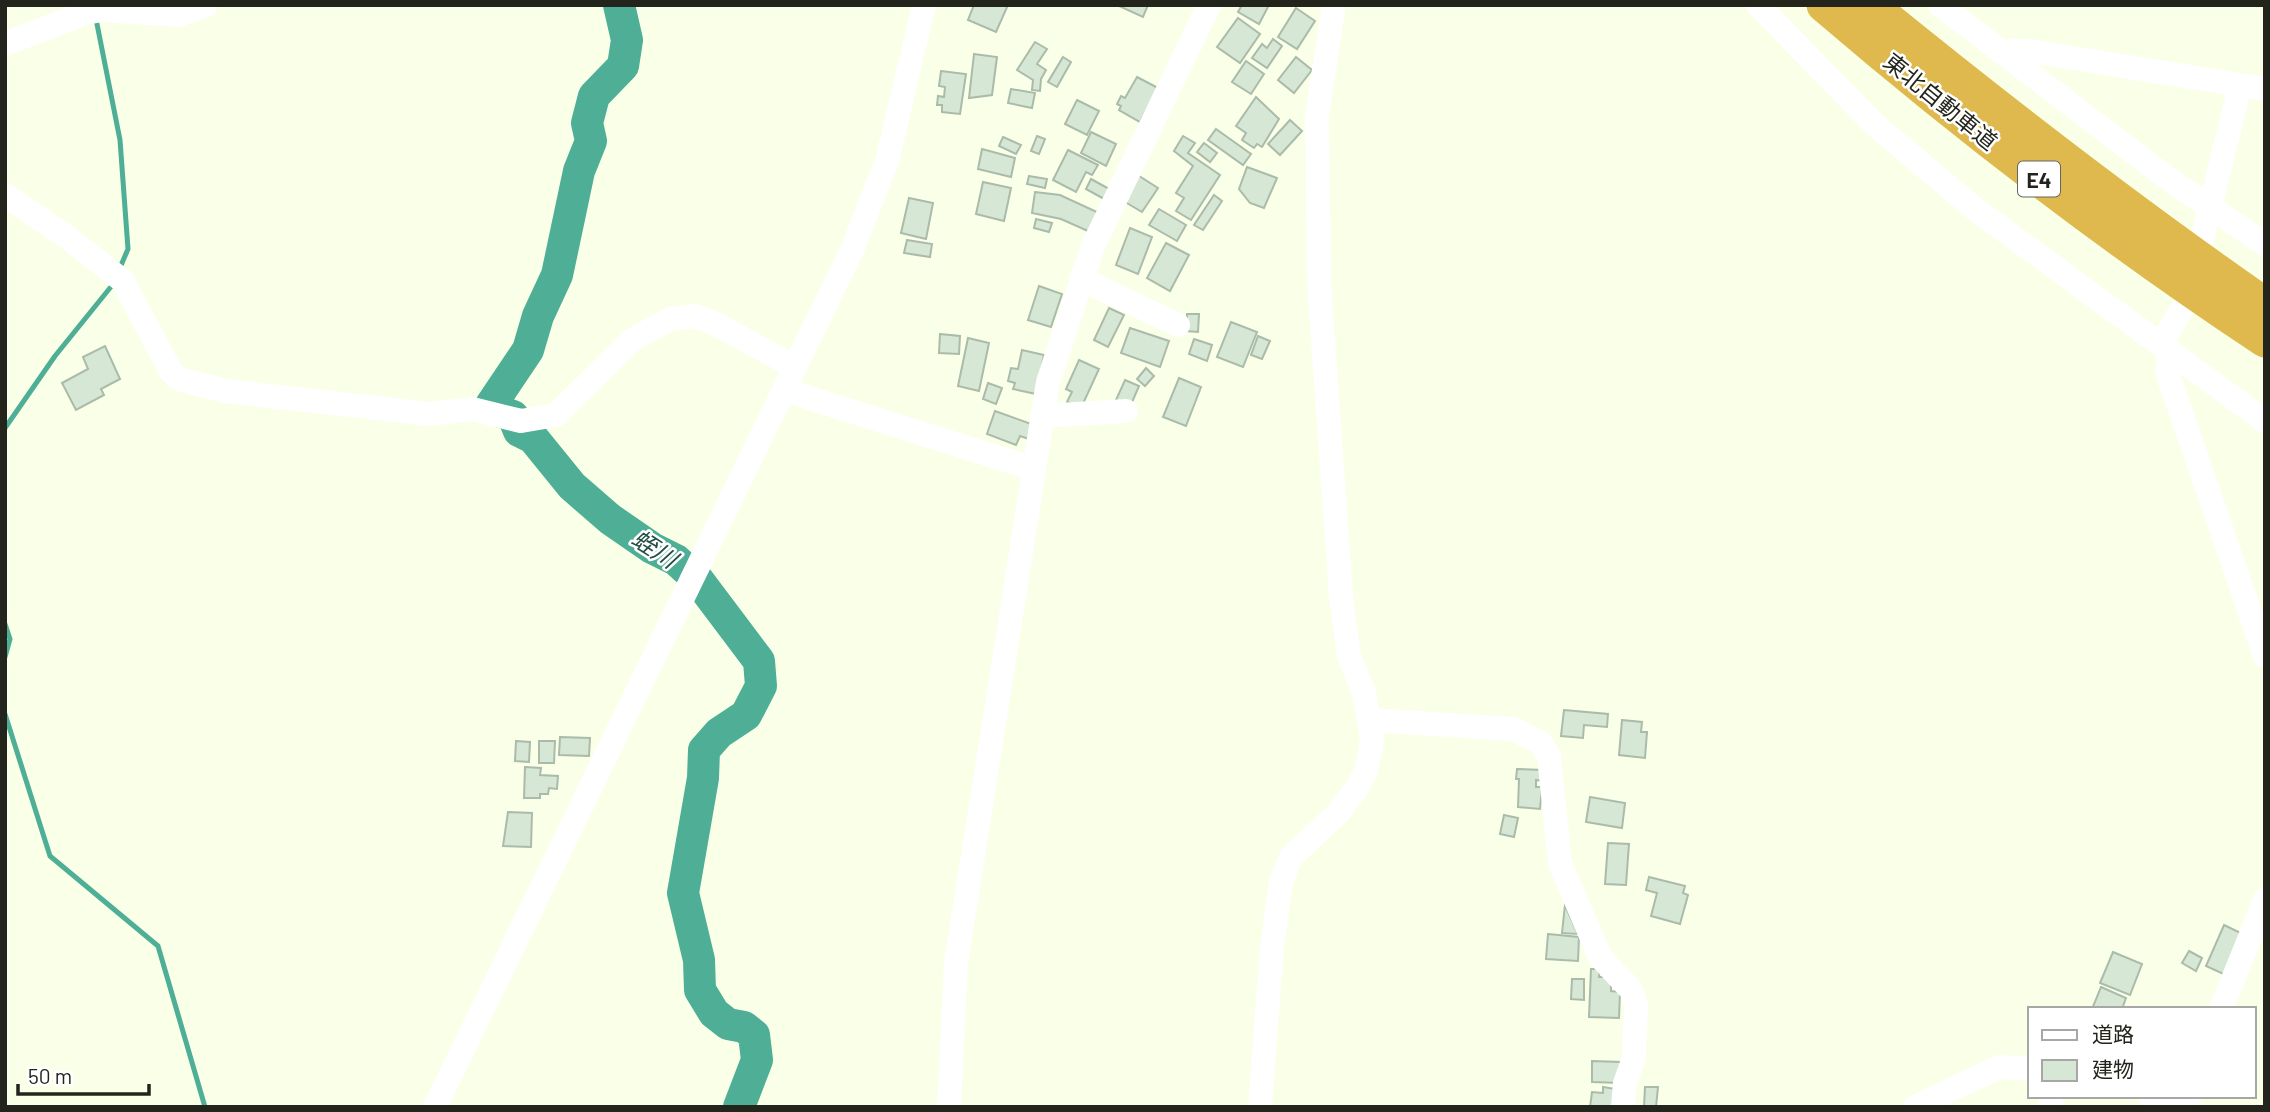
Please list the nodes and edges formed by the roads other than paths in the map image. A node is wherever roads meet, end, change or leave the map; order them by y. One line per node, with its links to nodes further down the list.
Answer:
1 (206, 5): 9 (street)
2 (925, 5): 22 (street)
3 (1209, 5): 16 (street)
4 (1334, 5): 29 (street)
5 (1758, 5): 21 (street)
6 (1824, 5): 20 (highway, 東北自動車道 / E4)
7 (1870, 5): 17 (highway, 東北自動車道 / E4)
8 (1940, 5): 10 (street)
9 (5, 44)
10 (2007, 55): 11 (street); 13 (street)
11 (2253, 88): 13 (street)
12 (5, 195): 22 (street)
13 (2212, 208): 14 (street); 15 (street)
14 (2202, 240)
15 (2265, 244)
16 (1081, 279): 19 (street); 25 (street)
17 (2265, 304)
18 (2180, 312): 21 (street)
19 (1178, 325)
20 (2265, 340)
21 (2165, 347): 26 (street); 28 (street)
22 (795, 367): 23 (street)
23 (784, 390): 27 (street); 35 (street)
24 (1126, 411): 25 (street)
25 (1042, 416): 27 (street)
26 (2265, 421)
27 (1034, 469): 36 (street)
28 (2265, 656)
29 (1370, 720): 37 (street); 38 (street)
30 (2265, 900): 31 (street)
31 (2222, 1007)
32 (2028, 1069): 39 (street)
33 (2159, 1098): 34 (street)
34 (2187, 1098)
35 (435, 1107)
36 (949, 1107)
37 (1260, 1107)
38 (1623, 1107)
39 (1915, 1107)

